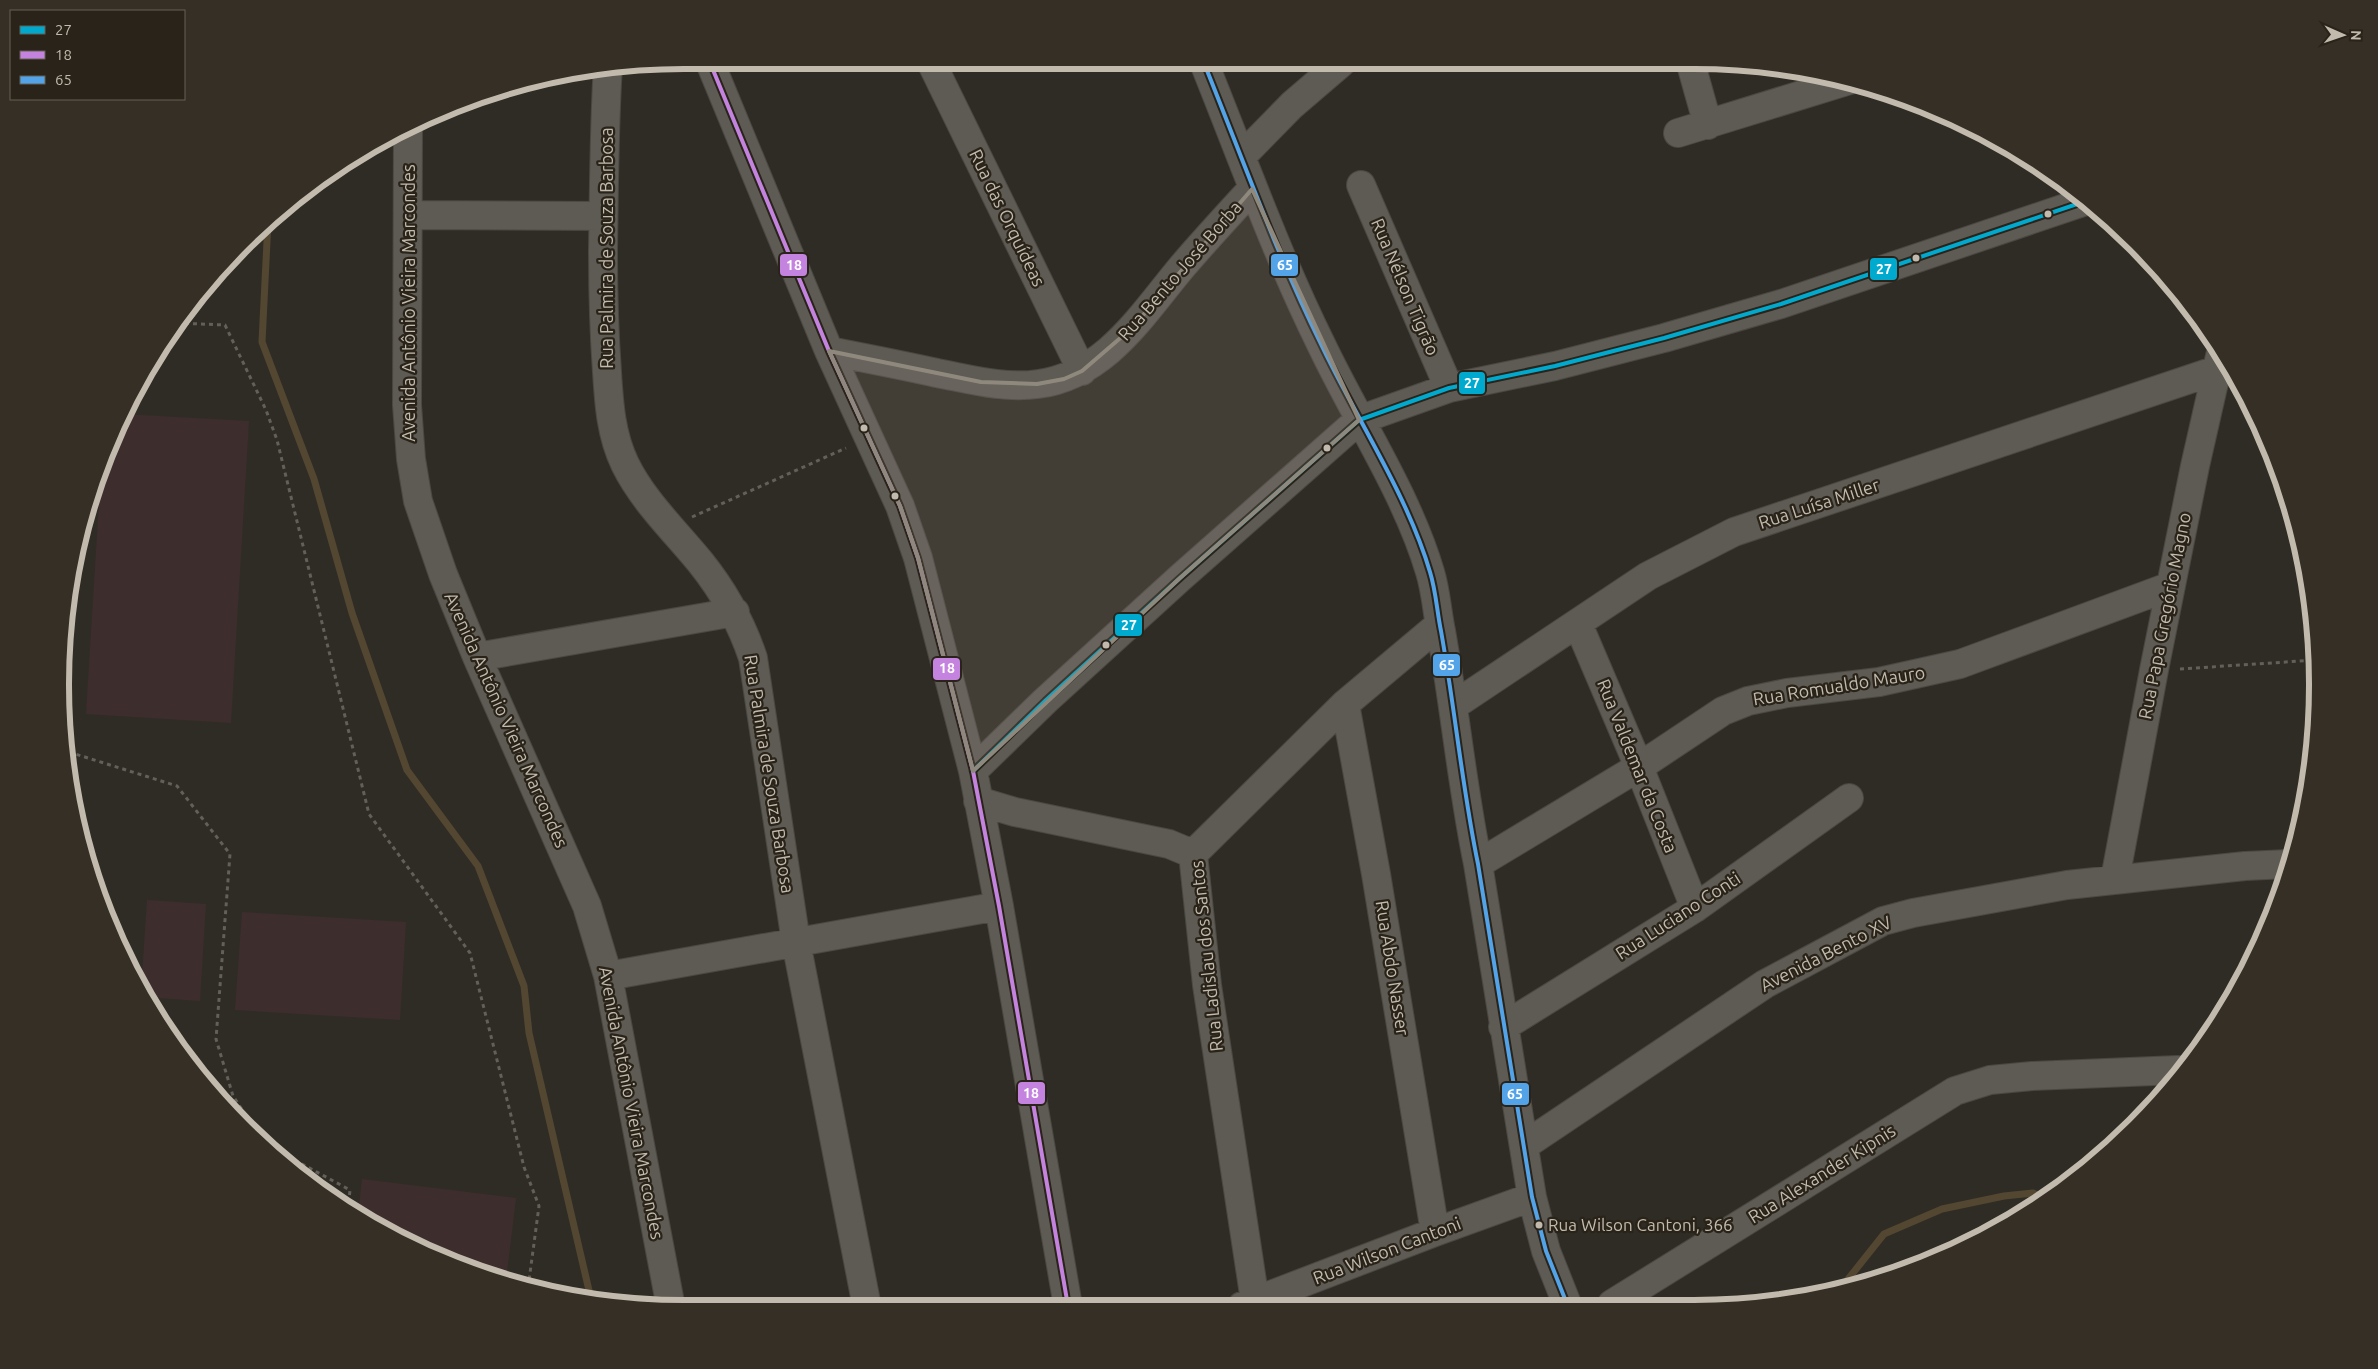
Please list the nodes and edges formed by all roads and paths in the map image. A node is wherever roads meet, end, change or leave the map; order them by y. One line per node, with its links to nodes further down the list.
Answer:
1 (713, 69): 18 (street)
2 (934, 69): 20 (street, Rua das Orquídeas)
3 (1206, 69): 11 (street)
4 (1334, 69): 11 (street)
5 (1692, 69): 8 (street)
6 (608, 74): 16 (street, Rua Palmira de Souza Barbosa)
7 (1833, 85): 8 (street)
8 (1708, 125): 9 (street)
9 (1678, 133)
10 (408, 134): 15 (street, Avenida Antônio Vieira Marcondes)
11 (1242, 156): 13 (street)
12 (1361, 185): 21 (street, Rua Nélson Tigrão)
13 (1252, 189): 20 (street, Rua Bento José Borba); 22 (street)
14 (2077, 204): 21 (street)
15 (408, 215): 16 (street); 29 (street, Avenida Antônio Vieira Marcondes)
16 (604, 216): 24 (street, Rua Palmira de Souza Barbosa)
17 (186, 323): 55 (path)
18 (829, 351): 20 (street, Rua Bento José Borba); 23 (street)
19 (2218, 362): 25 (street, Rua Papa Gregório Magno); 27 (street, Rua Luísa Miller)
20 (1082, 371)
21 (1449, 388): 22 (street)
22 (1359, 420): 28 (street); 36 (street)
23 (868, 438): 24 (path); 36 (street)
24 (669, 527): 26 (street, Rua Palmira de Souza Barbosa)
25 (2172, 586): 31 (street, Rua Papa Gregório Magno); 35 (street, Rua Romualdo Mauro)
26 (735, 612): 29 (street); 45 (street, Rua Palmira de Souza Barbosa)
27 (1578, 624): 33 (street, Rua Luísa Miller); 35 (street, Rua Valdemar da Costa)
28 (1439, 625): 32 (street, Rua Ladislau dos Santos); 33 (street)
29 (477, 658): 46 (street, Avenida Antônio Vieira Marcondes)
30 (2308, 660): 31 (path)
31 (2154, 670): 42 (street, Rua Papa Gregório Magno)
32 (1345, 704): 39 (street, Rua Ladislau dos Santos); 54 (street, Rua Abdo Nasser)
33 (1453, 706): 40 (street)
34 (73, 753): 49 (path)
35 (1639, 767): 40 (street, Rua Romualdo Mauro); 44 (street, Rua Valdemar da Costa)
36 (973, 771): 38 (street)
37 (1849, 798): 44 (street, Rua Luciano Conti)
38 (978, 801): 39 (street); 43 (street)
39 (1193, 854): 59 (street, Rua Ladislau dos Santos)
40 (1478, 864): 47 (street)
41 (2282, 864): 42 (street, Avenida Bento XV)
42 (2115, 879): 50 (street, Avenida Bento XV)
43 (999, 906): 45 (street); 58 (street)
44 (1695, 908): 47 (street, Rua Luciano Conti)
45 (796, 942): 46 (street); 57 (street, Rua Palmira de Souza Barbosa)
46 (608, 976): 56 (street, Avenida Antônio Vieira Marcondes)
47 (1503, 1028): 50 (street)
48 (2173, 1070): 62 (street, Rua Alexander Kipnis)
49 (249, 1120)
50 (1524, 1145): 52 (street)
51 (294, 1160): 53 (path)
52 (1532, 1197): 54 (street, Rua Wilson Cantoni); 61 (street)
53 (349, 1200)
54 (1434, 1232): 60 (street, Rua Wilson Cantoni)
55 (529, 1280)
56 (669, 1300)
57 (866, 1300)
58 (1067, 1300)
59 (1248, 1300)
60 (1256, 1300)
61 (1566, 1300)
62 (1618, 1300)

